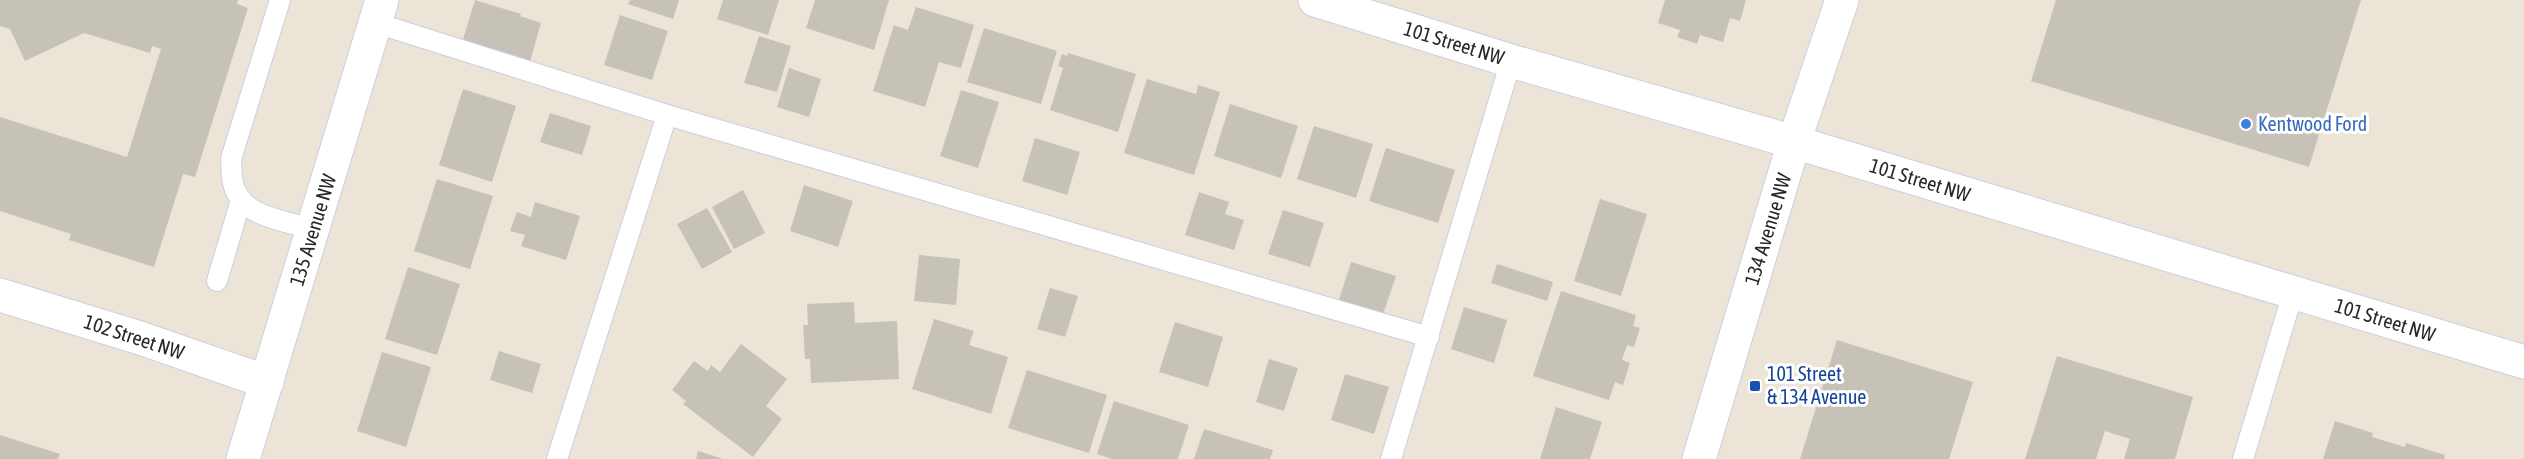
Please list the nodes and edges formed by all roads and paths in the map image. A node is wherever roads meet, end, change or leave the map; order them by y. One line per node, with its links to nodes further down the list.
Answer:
1 (280, 0): 8 (lane)
2 (1315, 0): 5 (street, 101 Street NW)
3 (1842, 0): 7 (street, 134 Avenue NW)
4 (379, 12): 6 (lane); 9 (street, 135 Avenue NW)
5 (1511, 61): 7 (street, 101 Street NW); 13 (lane)
6 (667, 115): 13 (lane); 17 (lane)
7 (1794, 142): 11 (street, 101 Street NW); 19 (street, 134 Avenue NW)
8 (241, 200): 9 (lane); 10 (lane)
9 (313, 229): 15 (street, 135 Avenue NW)
10 (217, 281)
11 (2293, 293): 14 (street, 101 Street NW); 20 (lane)
12 (0, 295): 15 (street, 102 Street NW)
13 (1429, 337): 18 (lane)
14 (2524, 362)
15 (267, 382): 16 (street, 135 Avenue NW)
16 (243, 459)
17 (557, 459)
18 (1391, 459)
19 (1699, 459)
20 (2243, 459)

